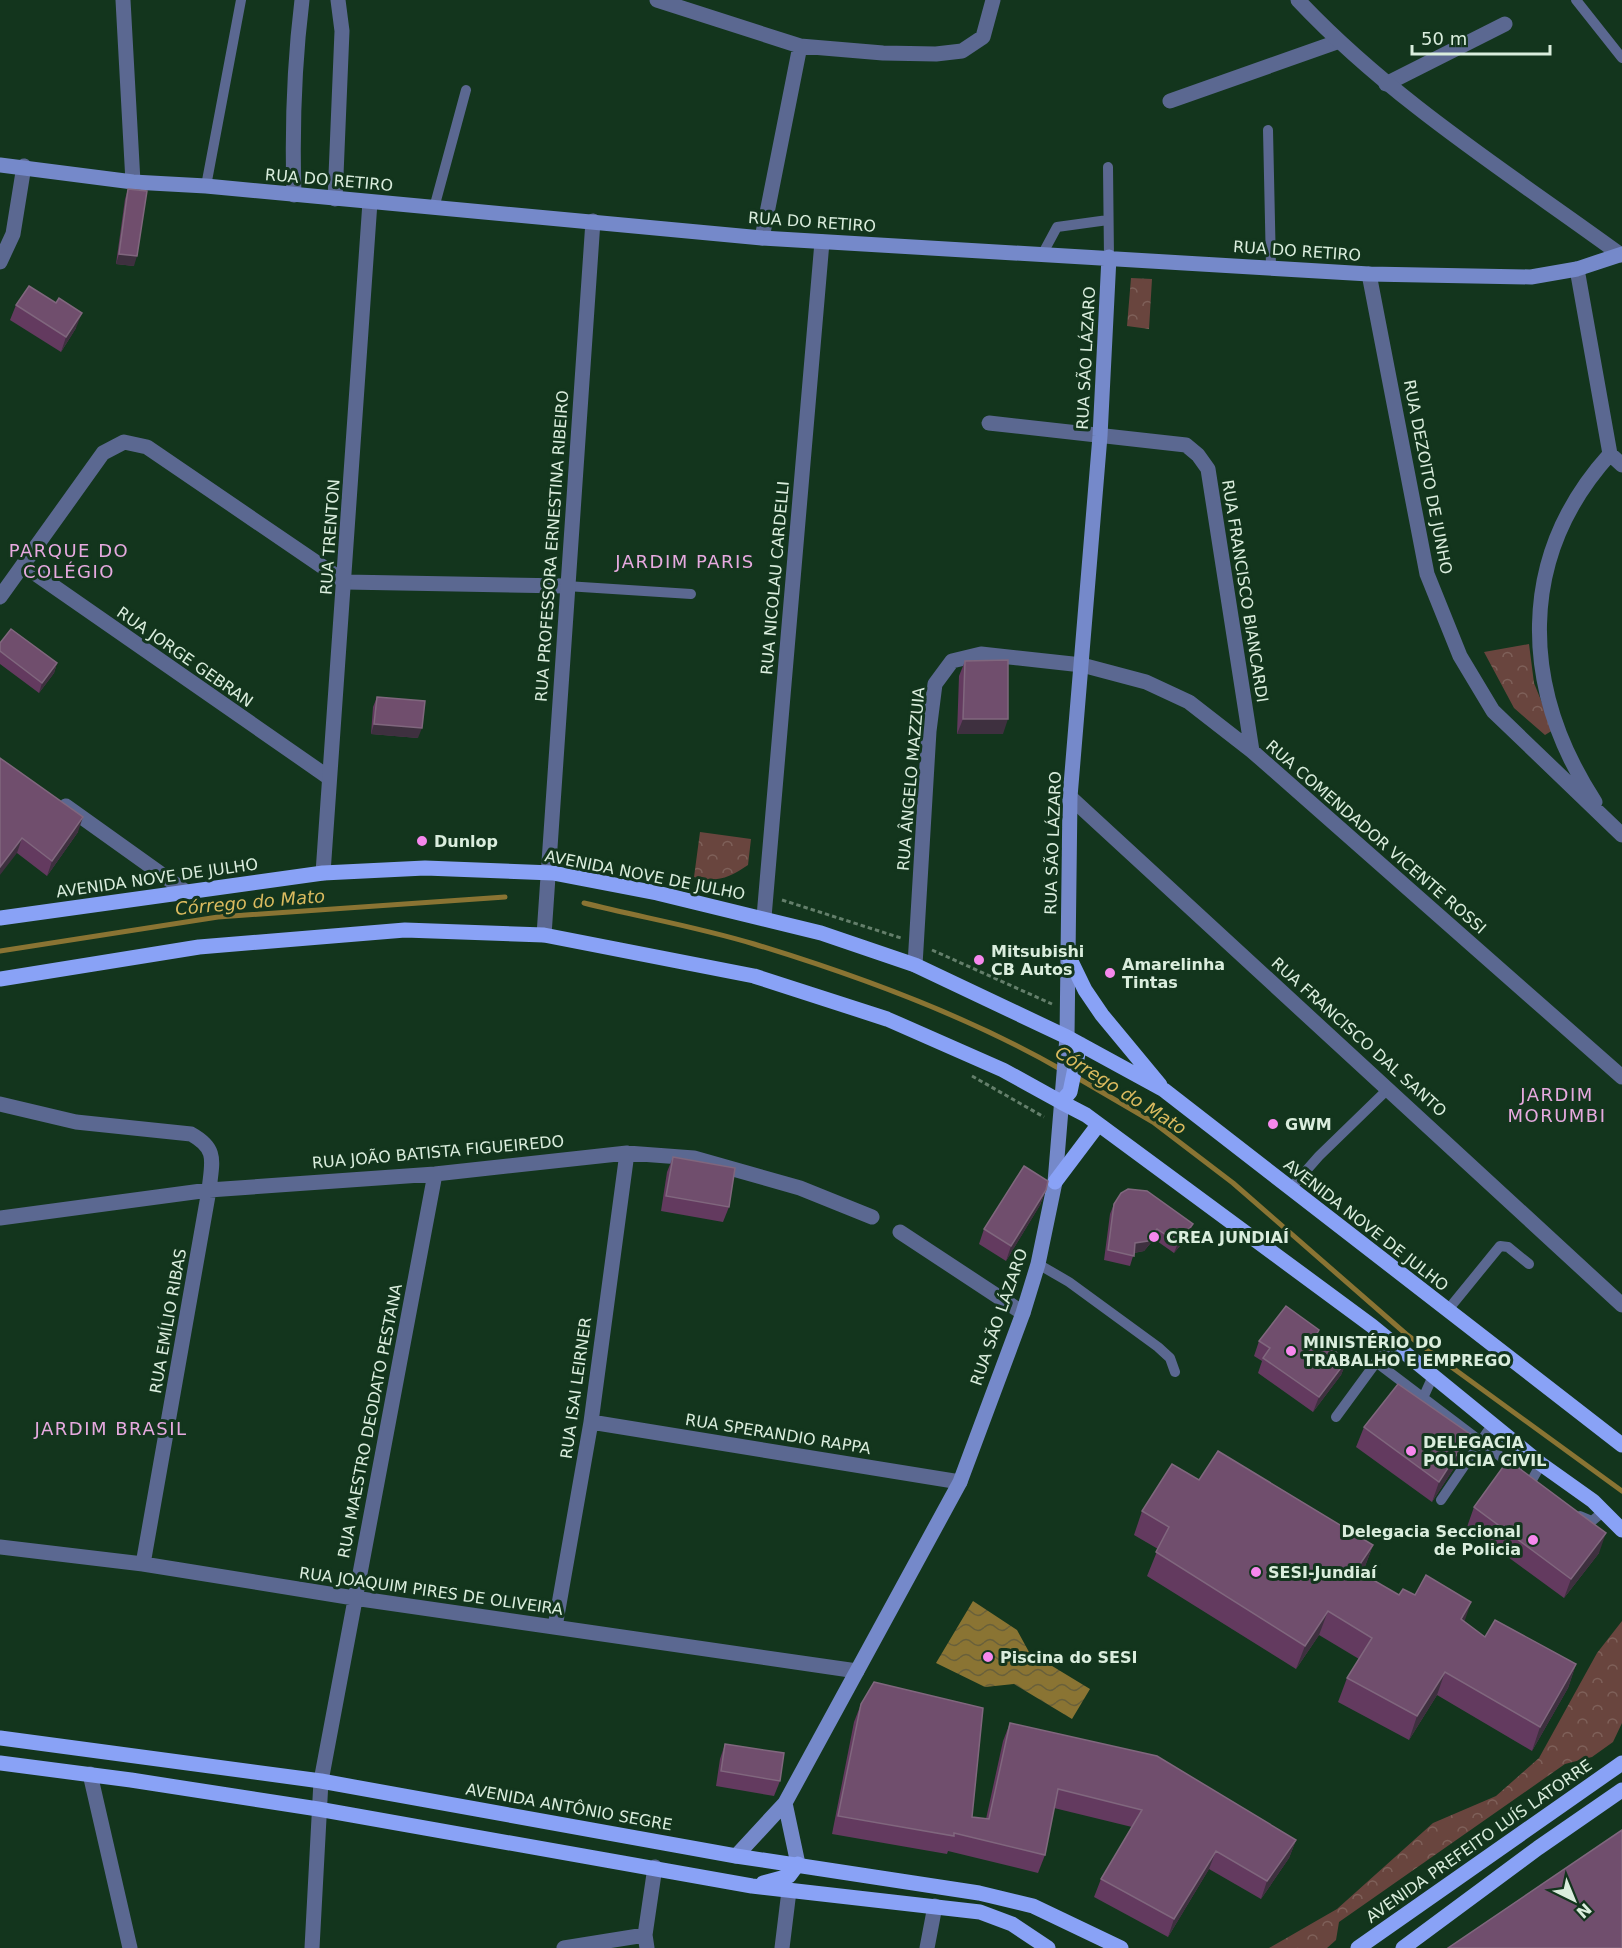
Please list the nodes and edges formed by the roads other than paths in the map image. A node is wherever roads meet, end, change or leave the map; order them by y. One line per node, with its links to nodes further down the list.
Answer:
1 (123, 0): 20 (street)
2 (241, 0): 21 (lane)
3 (302, 0): 22 (street)
4 (338, 0): 23 (street)
5 (657, 0): 11 (street)
6 (993, 0): 11 (street)
7 (1298, 0): 10 (street)
8 (1576, 0): 12 (lane)
9 (1505, 24): 13 (street)
10 (1337, 42): 13 (street); 15 (street)
11 (800, 46): 28 (street)
12 (1622, 58)
13 (1386, 84): 31 (street)
14 (466, 90): 25 (lane)
15 (1170, 101)
16 (1268, 130): 34 (lane)
17 (0, 165): 18 (main road, RUA DO RETIRO)
18 (24, 166): 20 (main road, RUA DO RETIRO); 33 (street)
19 (1108, 167): 26 (lane)
20 (133, 182): 21 (main road, RUA DO RETIRO)
21 (206, 186): 22 (main road, RUA DO RETIRO)
22 (294, 195): 23 (main road, RUA DO RETIRO)
23 (335, 199): 24 (main road, RUA DO RETIRO)
24 (370, 202): 25 (main road, RUA DO RETIRO); 42 (street, RUA TRENTON)
25 (434, 208): 27 (main road, RUA DO RETIRO)
26 (1108, 220): 30 (lane); 32 (lane)
27 (593, 221): 28 (main road, RUA DO RETIRO); 43 (street, RUA PROFESSORA ERNESTINA RIBEIRO)
28 (762, 238): 29 (main road, RUA DO RETIRO)
29 (822, 242): 30 (main road, RUA DO RETIRO); 55 (street, RUA NICOLAU CARDELLI)
30 (1043, 253): 32 (main road, RUA DO RETIRO)
31 (1622, 254): 35 (main road, RUA DO RETIRO)
32 (1109, 256): 34 (main road, RUA DO RETIRO); 38 (main road, RUA SÃO LÁZARO)
33 (0, 262)
34 (1271, 267): 36 (main road, RUA DO RETIRO)
35 (1577, 269): 36 (main road, RUA DO RETIRO); 39 (street)
36 (1369, 274): 51 (street, RUA DEZOITO DE JUNHO)
37 (989, 423): 38 (street)
38 (1100, 436): 46 (main road, RUA SÃO LÁZARO); 47 (street, RUA FRANCISCO BIANCARDI)
39 (1610, 454): 40 (street); 51 (street)
40 (1622, 465)
41 (22, 565): 42 (street); 45 (street); 48 (street, RUA JORGE GEBRAN)
42 (345, 582): 43 (street); 48 (street, RUA TRENTON)
43 (566, 586): 44 (lane); 53 (street, RUA PROFESSORA ERNESTINA RIBEIRO)
44 (691, 594)
45 (0, 597)
46 (1082, 665): 47 (street, RUA COMENDADOR VICENTE ROSSI); 50 (main road, RUA SÃO LÁZARO); 59 (street, RUA ÂNGELO MAZZUIA)
47 (1252, 751): 62 (street, RUA COMENDADOR VICENTE ROSSI)
48 (328, 777): 52 (street, RUA TRENTON)
49 (49, 794): 54 (street)
50 (1070, 797): 58 (main road, RUA SÃO LÁZARO); 63 (street, RUA FRANCISCO DAL SANTO)
51 (1616, 831)
52 (323, 873): 53 (main road, AVENIDA NOVE DE JULHO); 54 (main road, AVENIDA NOVE DE JULHO)
53 (548, 879): 55 (main road, AVENIDA NOVE DE JULHO); 57 (street, RUA PROFESSORA ERNESTINA RIBEIRO)
54 (185, 891): 56 (main road, AVENIDA NOVE DE JULHO)
55 (764, 917): 59 (main road, AVENIDA NOVE DE JULHO)
56 (0, 918)
57 (544, 935): 60 (main road); 65 (main road)
58 (1068, 956): 61 (main road, RUA SÃO LÁZARO); 64 (main road)
59 (915, 965): 61 (main road, AVENIDA NOVE DE JULHO)
60 (0, 979)
61 (1071, 1044): 64 (main road, AVENIDA NOVE DE JULHO); 65 (main road, RUA SÃO LÁZARO); 65 (main road)
62 (1622, 1077)
63 (1388, 1089): 71 (lane); 78 (street, RUA FRANCISCO DAL SANTO)
64 (1164, 1090): 71 (main road, AVENIDA NOVE DE JULHO)
65 (1065, 1095): 67 (main road); 70 (main road, RUA SÃO LÁZARO)
66 (0, 1104): 72 (street, RUA EMÍLIO RIBAS)
67 (1098, 1125): 70 (main road); 81 (main road)
68 (627, 1154): 69 (street, RUA JOÃO BATISTA FIGUEIREDO); 73 (street, RUA JOÃO BATISTA FIGUEIREDO); 87 (street, RUA ISAI LEIRNER)
69 (435, 1174): 72 (street, RUA JOÃO BATISTA FIGUEIREDO); 101 (street, RUA MAESTRO DEODATO PESTANA)
70 (1055, 1182): 76 (main road, RUA SÃO LÁZARO)
71 (1290, 1189): 79 (main road, AVENIDA NOVE DE JULHO)
72 (209, 1190): 74 (street, RUA JOÃO BATISTA FIGUEIREDO); 100 (street, RUA EMÍLIO RIBAS)
73 (872, 1217)
74 (0, 1218)
75 (900, 1232): 80 (street)
76 (1038, 1264): 80 (main road, RUA SÃO LÁZARO); 83 (lane)
77 (1529, 1264): 79 (lane)
78 (1622, 1305)
79 (1447, 1311): 90 (main road, AVENIDA NOVE DE JULHO)
80 (1023, 1313): 93 (main road, RUA SÃO LÁZARO)
81 (1391, 1342): 82 (lane); 84 (main road)
82 (1376, 1362): 85 (lane); 86 (lane)
83 (1175, 1372)
84 (1433, 1376): 85 (lane); 88 (main road)
85 (1423, 1398): 89 (lane)
86 (1336, 1417)
87 (591, 1422): 93 (street, RUA SPERANDIO RAPPA); 102 (street, RUA ISAI LEIRNER)
88 (1492, 1425): 89 (lane); 91 (main road)
89 (1479, 1442): 92 (lane); 95 (lane)
90 (1622, 1445)
91 (1541, 1464): 92 (lane); 97 (main road)
92 (1532, 1480): 94 (lane)
93 (960, 1482): 103 (main road, RUA SÃO LÁZARO)
94 (1541, 1487)
95 (1441, 1500)
96 (1569, 1508): 97 (lane)
97 (1604, 1511): 98 (main road)
98 (1622, 1530)
99 (0, 1547): 100 (street, RUA JOAQUIM PIRES DE OLIVEIRA)
100 (143, 1564): 101 (street, RUA JOAQUIM PIRES DE OLIVEIRA)
101 (354, 1598): 102 (street, RUA JOAQUIM PIRES DE OLIVEIRA); 108 (street, RUA MAESTRO DEODATO PESTANA)
102 (555, 1627): 103 (street, RUA JOAQUIM PIRES DE OLIVEIRA)
103 (857, 1671): 110 (main road, RUA SÃO LÁZARO)
104 (0, 1738): 108 (main road, AVENIDA ANTÔNIO SEGRE)
105 (0, 1763): 107 (main road)
106 (1621, 1763): 126 (main road, AVENIDA PREFEITO LUÍS LATORRE)
107 (90, 1774): 111 (main road); 119 (street)
108 (321, 1781): 111 (street, RUA MAESTRO DEODATO PESTANA); 112 (main road, AVENIDA ANTÔNIO SEGRE)
109 (1622, 1790): 127 (main road)
110 (785, 1803): 112 (main road, RUA SÃO LÁZARO); 113 (main road)
111 (318, 1809): 114 (main road); 120 (street, RUA MAESTRO DEODATO PESTANA)
112 (736, 1856): 113 (main road, AVENIDA ANTÔNIO SEGRE)
113 (798, 1864): 115 (main road); 125 (main road, AVENIDA ANTÔNIO SEGRE)
114 (655, 1867): 115 (main road); 118 (street)
115 (752, 1886): 116 (main road)
116 (789, 1891): 117 (main road); 122 (street)
117 (935, 1906): 123 (street); 124 (main road)
118 (646, 1942): 121 (street)
119 (130, 1948)
120 (312, 1948)
121 (564, 1948)
122 (782, 1948)
123 (927, 1948)
124 (1048, 1948)
125 (1121, 1948)
126 (1358, 1948)
127 (1403, 1948)

